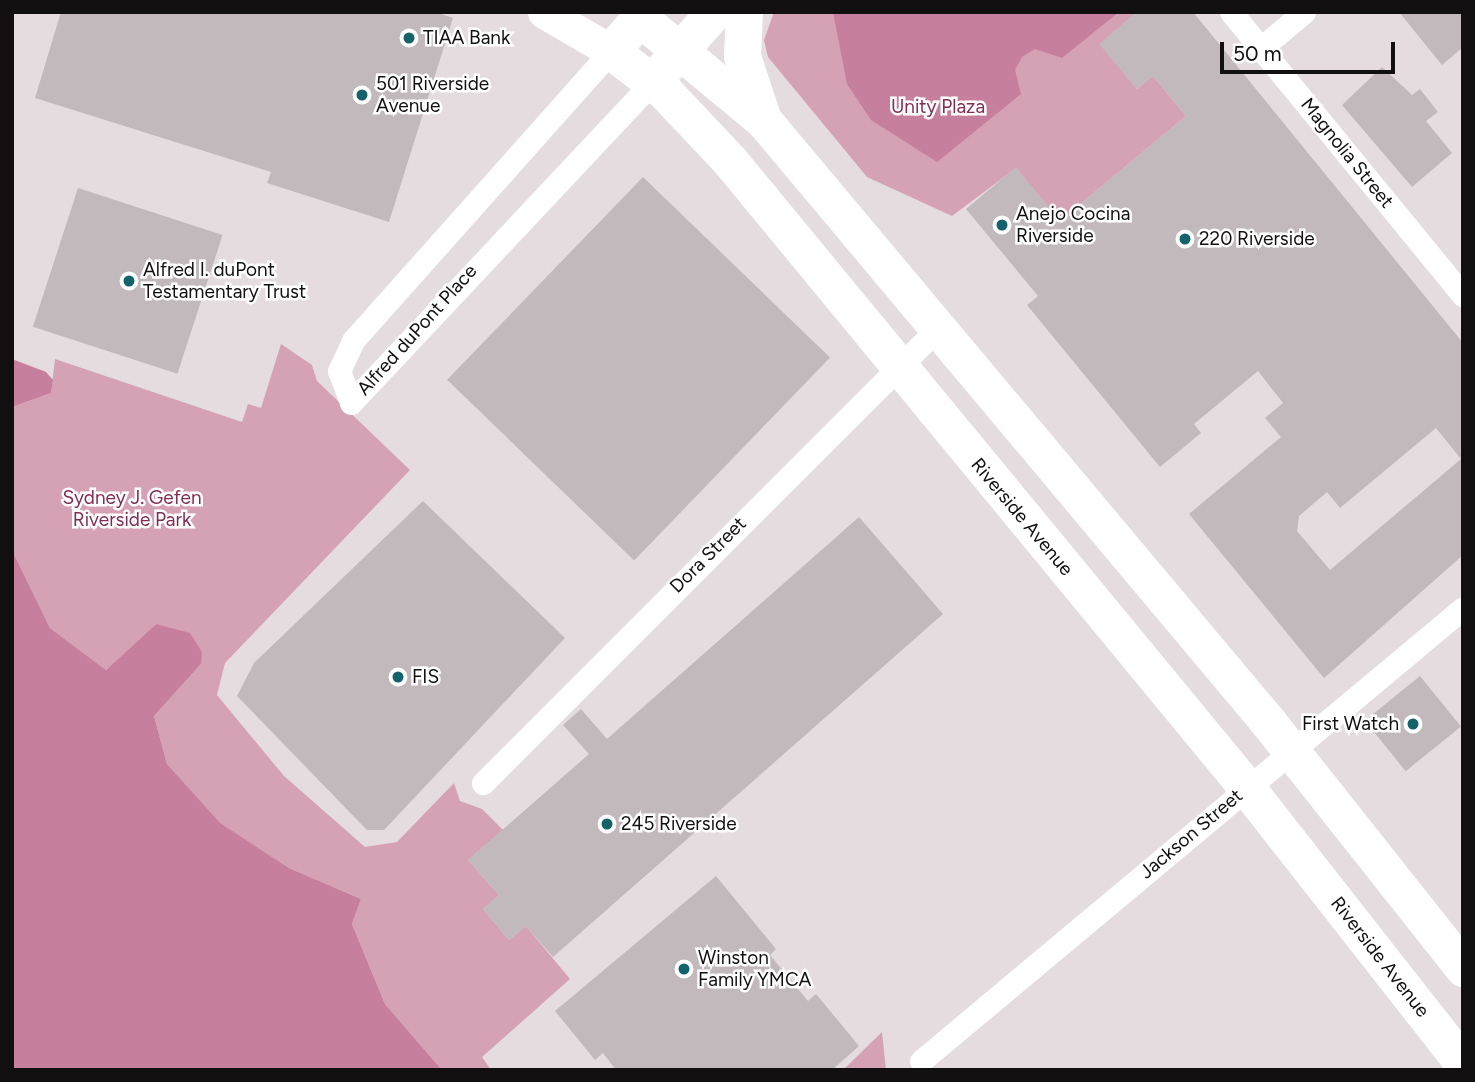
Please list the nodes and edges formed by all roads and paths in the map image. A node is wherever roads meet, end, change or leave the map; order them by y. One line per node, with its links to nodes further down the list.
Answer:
1 (544, 12): 9 (main road, Riverside Avenue)
2 (714, 12): 7 (main road)
3 (744, 12): 11 (main road)
4 (1231, 12): 8 (street, Magnolia Street)
5 (1304, 12): 8 (street)
6 (639, 14): 7 (main road); 9 (main road)
7 (682, 48): 10 (main road); 11 (main road)
8 (1261, 48): 12 (street, Magnolia Street)
9 (611, 51): 10 (main road, Riverside Avenue); 10 (street, Alfred duPont Place)
10 (653, 80): 14 (main road, Riverside Avenue)
11 (764, 121): 13 (main road)
12 (1463, 295)
13 (936, 330): 14 (street, Dora Street); 16 (main road)
14 (896, 363): 17 (street, Dora Street); 18 (main road, Riverside Avenue)
15 (1463, 608): 16 (street, Jackson Street)
16 (1292, 751): 18 (street, Jackson Street); 19 (main road)
17 (483, 783)
18 (1247, 788): 20 (street, Jackson Street); 21 (main road, Riverside Avenue)
19 (1463, 968)
20 (921, 1061)
21 (1463, 1063)

